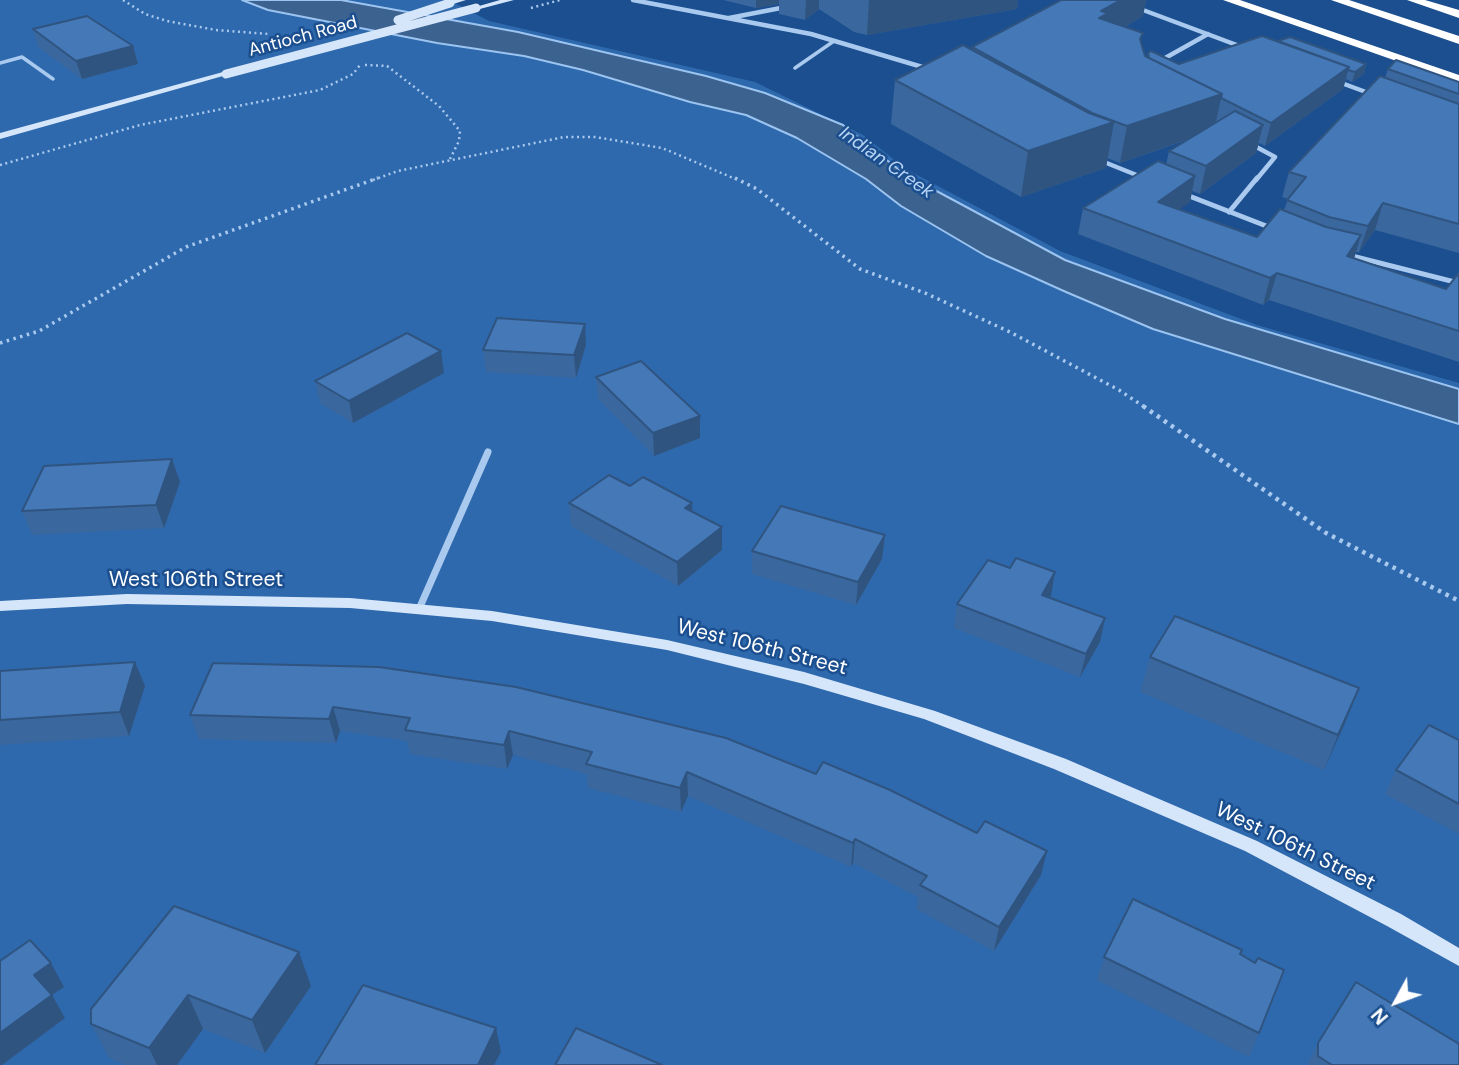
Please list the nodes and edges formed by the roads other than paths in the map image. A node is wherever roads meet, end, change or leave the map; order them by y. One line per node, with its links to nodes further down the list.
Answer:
1 (463, 0): 19 (main road, Antioch Road, bridge)
2 (510, 0): 19 (main road, Antioch Road, bridge)
3 (633, 0): 10 (street)
4 (1229, 0): 21 (highway)
5 (1337, 0): 12 (highway)
6 (1413, 0): 9 (highway)
7 (1126, 4): 11 (street)
8 (789, 7): 10 (street)
9 (1459, 14)
10 (723, 19): 13 (street)
11 (1208, 34): 14 (street); 16 (street)
12 (1459, 40)
13 (834, 41): 17 (lane); 18 (street)
14 (1245, 48)
15 (0, 63): 20 (lane)
16 (1150, 66)
17 (795, 68)
18 (933, 70)
19 (226, 74): 24 (main road, Antioch Road)
20 (53, 79)
21 (1459, 79)
22 (1333, 80): 23 (street)
23 (1384, 98)
24 (0, 136)
25 (1238, 138): 29 (street)
26 (1096, 159): 27 (street)
27 (1156, 183)
28 (1181, 192): 29 (street)
29 (1229, 212): 30 (street)
30 (1281, 232)
31 (1345, 254): 32 (street)
32 (1459, 283)
33 (488, 452): 35 (street)
34 (0, 606): 35 (main road, West 106th Street)
35 (419, 609): 36 (main road, West 106th Street)
36 (1459, 958)

